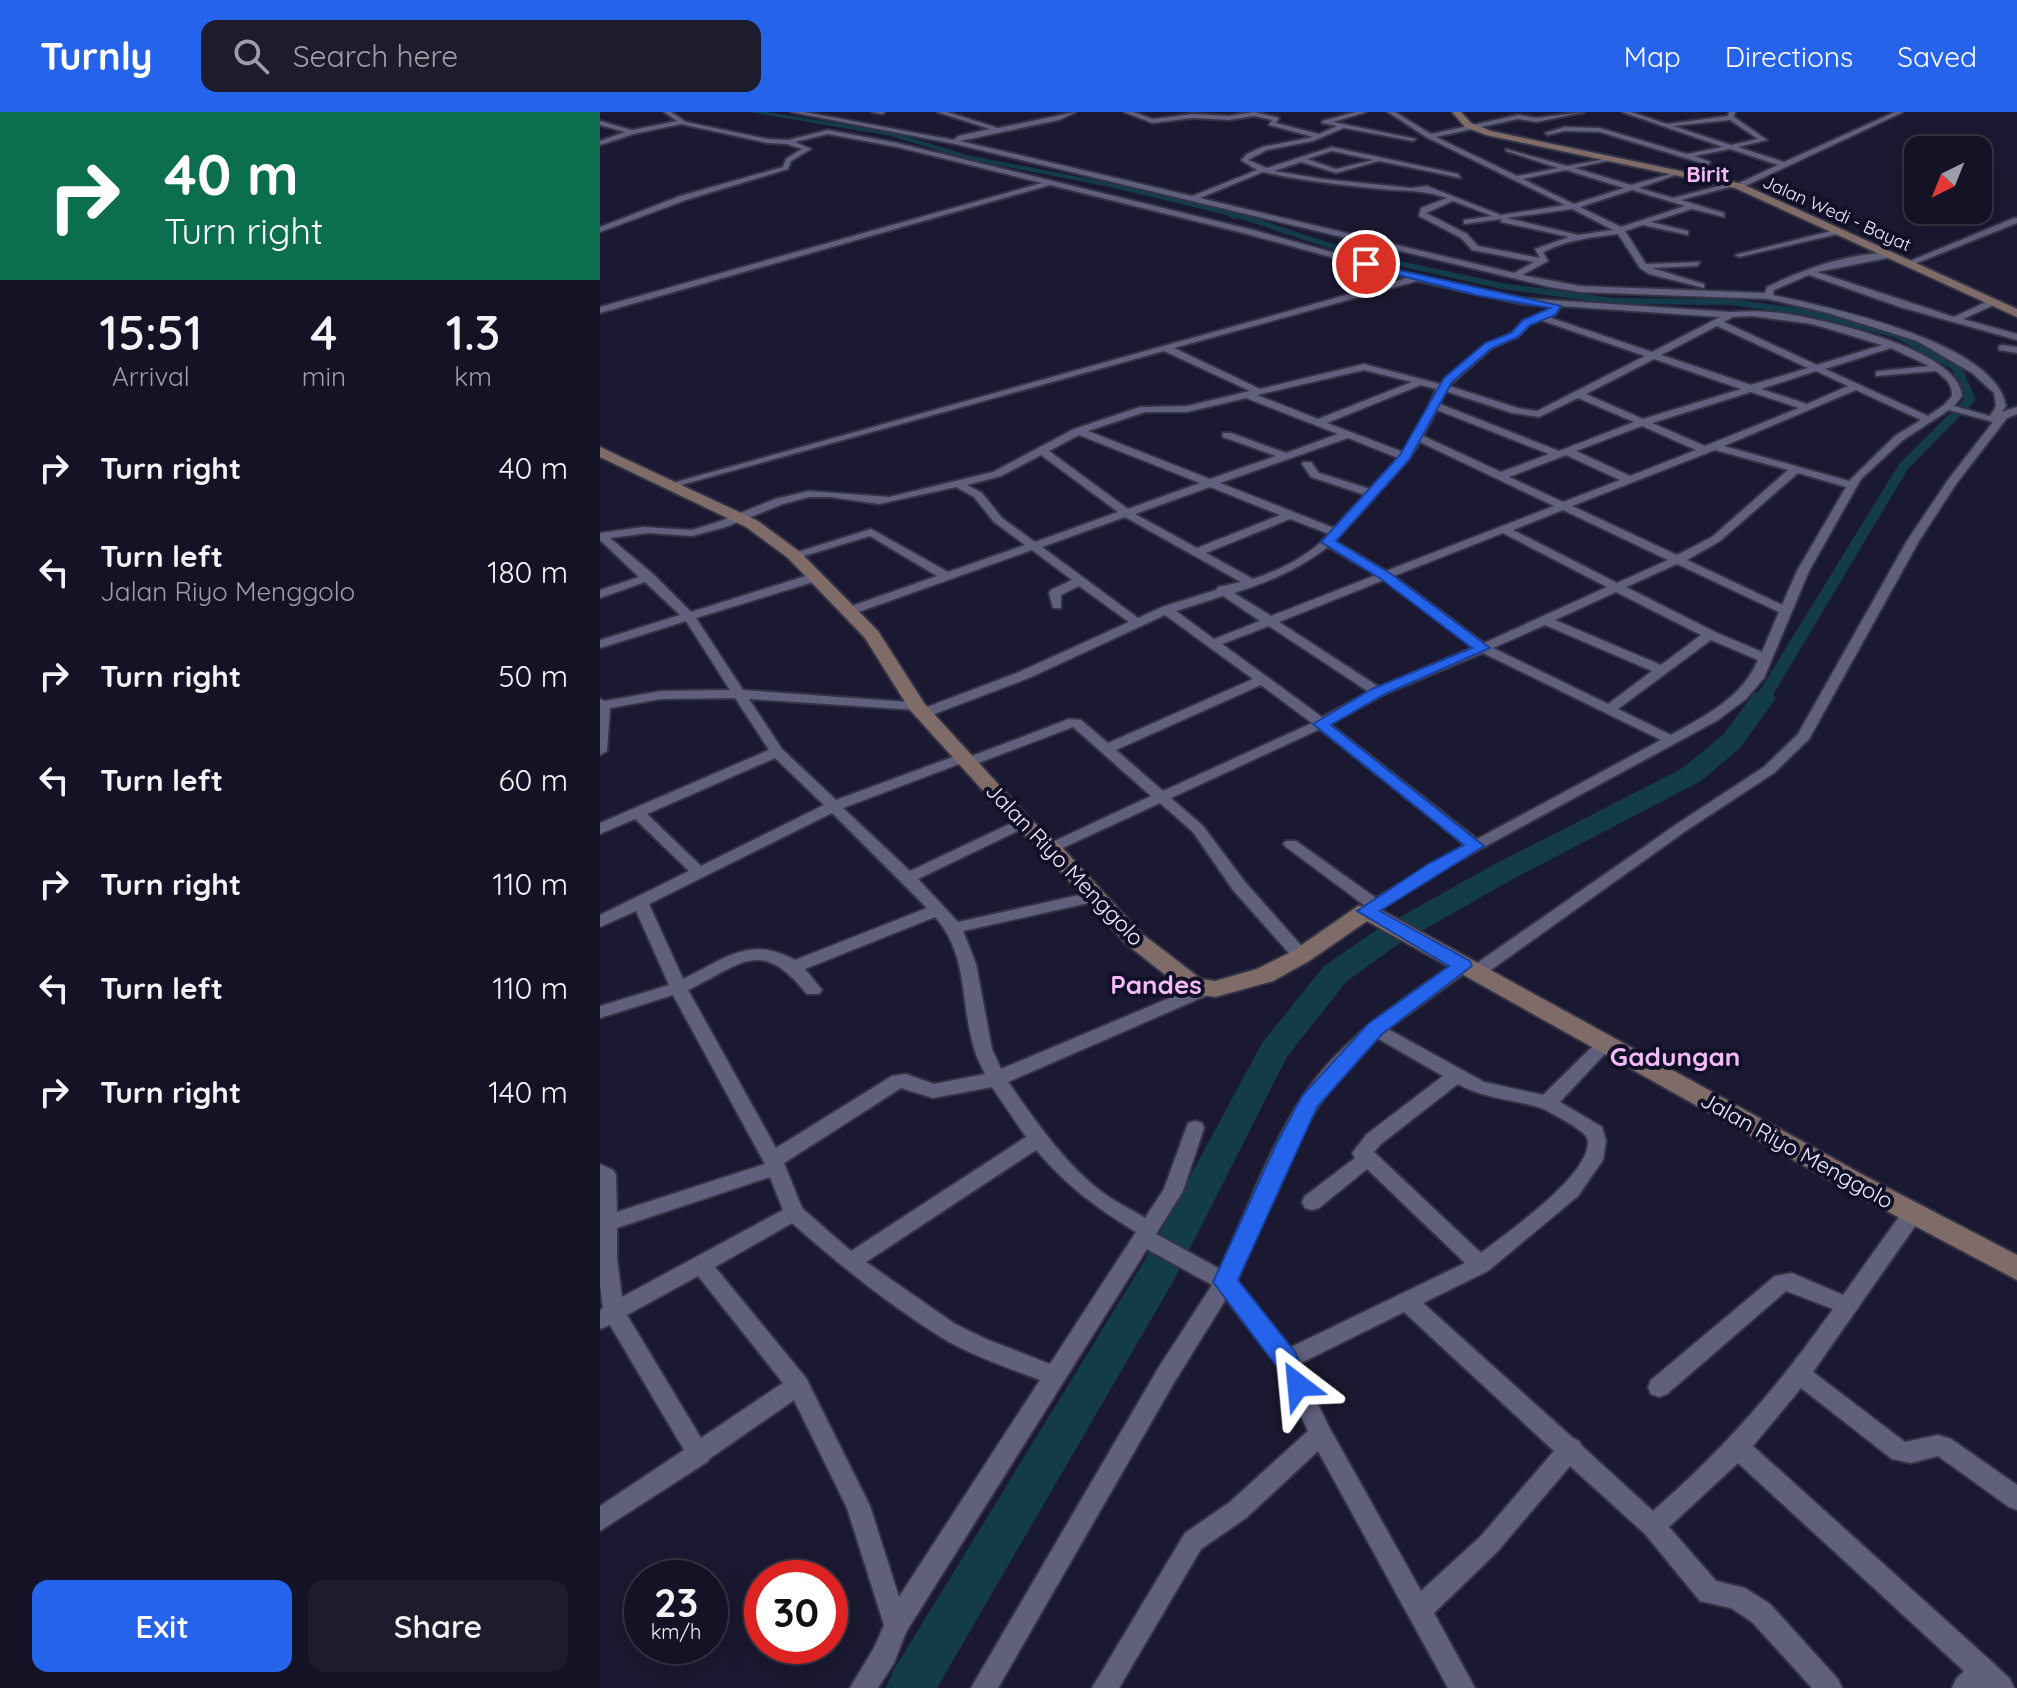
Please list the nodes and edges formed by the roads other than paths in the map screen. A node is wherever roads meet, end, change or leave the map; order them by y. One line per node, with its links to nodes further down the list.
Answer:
1 (667, 112): 18 (street)
2 (794, 112): 34 (street)
3 (875, 112): 4 (street)
4 (882, 112)
5 (940, 112): 24 (street)
6 (1073, 112): 24 (street)
7 (1127, 112): 17 (street)
8 (1169, 112): 17 (street)
9 (1363, 112): 19 (street)
10 (1391, 112): 29 (street)
11 (1456, 112): 22 (street)
12 (1581, 112): 22 (street)
13 (1644, 112): 15 (street)
14 (1900, 112): 53 (street)
15 (1629, 113): 23 (street)
16 (1732, 115): 23 (street); 39 (street)
17 (1152, 121): 25 (street)
18 (682, 122): 26 (street); 33 (street)
19 (1324, 122): 21 (street); 25 (street)
20 (600, 123): 26 (street)
21 (1343, 126): 28 (street); 31 (street)
22 (1472, 128): 29 (street); 38 (street, Jalan Wedi - Bayat)
23 (1663, 129): 39 (street)
24 (996, 130): 34 (street)
25 (1295, 130): 28 (street)
26 (632, 132): 36 (street)
27 (1548, 133): 32 (street)
28 (1319, 136): 35 (street)
29 (1430, 136): 31 (street); 48 (street)
30 (1648, 136): 32 (street)
31 (1413, 139): 37 (street)
32 (1634, 140): 47 (street)
33 (788, 142): 66 (street); 80 (street)
34 (955, 142): 60 (street)
35 (1303, 142): 40 (street); 56 (street)
36 (600, 143)
37 (1395, 143)
38 (1542, 143): 42 (street); 51 (street, Jalan Wedi - Bayat)
39 (1728, 146): 47 (street); 53 (street)
40 (1332, 149): 44 (street); 49 (street)
41 (1365, 149): 44 (street)
42 (1508, 150): 43 (street); 55 (street)
43 (1499, 152)
44 (1350, 153): 50 (street)
45 (1783, 154): 53 (street)
46 (1487, 155): 48 (street)
47 (1687, 156): 52 (street)
48 (1475, 158): 54 (street)
49 (1299, 159): 56 (street); 57 (street)
50 (1381, 159): 57 (street); 63 (street)
51 (1609, 159): 55 (street); 59 (street, Jalan Wedi - Bayat)
52 (1708, 163)
53 (1783, 165): 67 (street)
54 (1496, 168): 58 (street); 64 (street)
55 (1567, 168): 64 (street); 68 (street)
56 (1264, 170): 65 (street); 71 (street)
57 (1343, 170): 61 (street); 65 (street)
58 (1480, 171)
59 (1679, 172): 67 (street, Jalan Wedi - Bayat); 68 (street)
60 (1081, 173): 66 (street); 71 (street)
61 (1367, 173)
62 (1469, 174): 63 (street)
63 (1458, 176): 69 (street)
64 (1519, 178): 73 (street)
65 (1304, 179): 69 (street)
66 (1051, 183): 93 (street); 100 (street)
67 (1736, 185): 72 (street); 82 (street, Jalan Wedi - Bayat)
68 (1632, 187): 72 (street); 73 (street)
69 (1427, 188): 70 (street)
70 (1454, 198): 76 (street); 87 (street)
71 (1192, 199): 92 (street)
72 (1674, 200): 74 (street)
73 (1576, 206): 76 (street); 81 (street)
74 (1693, 206): 75 (street); 79 (street)
75 (1721, 215)
76 (1496, 217): 78 (street); 84 (street)
77 (2017, 220): 88 (street)
78 (1467, 222)
79 (1645, 223): 81 (street); 83 (street)
80 (600, 230)
81 (1621, 230): 84 (street); 90 (street)
82 (1839, 231): 85 (street); 86 (street, Jalan Wedi - Bayat)
83 (1685, 233)
84 (1580, 237): 87 (street)
85 (1739, 255)
86 (1889, 255): 88 (street, Jalan Wedi - Bayat); 91 (street)
87 (1542, 261): 92 (street)
88 (1909, 263): 98 (street, Jalan Wedi - Bayat)
89 (1697, 264): 90 (street)
90 (1643, 266): 95 (street)
91 (1811, 273): 96 (street); 107 (street)
92 (1514, 276): 94 (street)
93 (1417, 278): 99 (street); 112 (street)
94 (1688, 293): 95 (street); 101 (street)
95 (1734, 295): 97 (street)
96 (1768, 296): 97 (street); 109 (street)
97 (1746, 297): 102 (street)
98 (1993, 302): 103 (street, Jalan Wedi - Bayat); 107 (street)
99 (1556, 306): 101 (street); 106 (street)
100 (600, 310)
101 (1688, 312): 105 (street)
102 (1747, 312): 105 (street); 111 (street)
103 (2017, 313)
104 (1897, 314): 109 (street)
105 (1731, 315): 108 (street)
106 (1540, 317): 115 (street); 120 (street)
107 (1954, 320): 110 (street)
108 (1719, 323): 115 (street); 116 (street)
109 (1877, 325): 129 (street)
110 (2017, 337)
111 (1891, 345): 116 (street); 117 (street)
112 (1166, 348): 123 (street); 149 (street)
113 (2002, 348): 114 (street)
114 (2017, 350)
115 (1653, 356): 122 (street); 124 (street)
116 (1815, 367): 121 (street); 122 (street)
117 (1938, 368): 118 (street); 126 (street)
118 (1879, 374)
119 (1418, 383): 120 (street); 123 (street); 132 (street)
120 (1442, 387): 124 (street); 125 (street)
121 (1854, 387): 127 (street); 130 (street)
122 (1750, 389): 127 (street); 131 (street)
123 (1254, 394): 132 (street); 133 (street)
124 (1580, 395): 131 (street)
125 (1435, 406): 136 (street); 140 (street)
126 (1949, 407): 129 (street); 130 (street)
127 (1808, 408): 137 (street)
128 (2017, 410): 129 (street)
129 (1995, 418): 216 (street)
130 (1927, 419): 150 (street)
131 (1644, 422): 137 (street); 140 (street)
132 (1318, 423): 135 (street)
133 (1078, 431): 139 (street); 148 (street)
134 (1227, 435): 141 (street)
135 (1346, 435): 141 (street); 142 (street)
136 (1417, 437): 142 (street); 145 (street)
137 (1708, 448): 144 (street); 146 (street)
138 (600, 451): 149 (street, Jalan Riyo Menggolo)
139 (1043, 451): 147 (street); 153 (street)
140 (1562, 452): 145 (street); 146 (street)
141 (1285, 456): 148 (street)
142 (1405, 457): 151 (street)
143 (1307, 464): 151 (street)
144 (1796, 469): 150 (street); 162 (street)
145 (1501, 476): 152 (street)
146 (1628, 479): 152 (street)
147 (956, 483): 155 (street); 159 (street)
148 (1213, 483): 153 (street); 154 (street)
149 (670, 485): 155 (street, Jalan Riyo Menggolo)
150 (1852, 485): 174 (street)
151 (1373, 494): 158 (street)
152 (1563, 505): 156 (street); 162 (street)
153 (1128, 514): 159 (street); 160 (street)
154 (1289, 515): 158 (street); 160 (street)
155 (742, 518): 157 (street); 161 (street, Jalan Riyo Menggolo)
156 (1503, 529): 163 (street); 169 (street)
157 (601, 536): 164 (street)
158 (1331, 537): 163 (street); 168 (street)
159 (1032, 547): 166 (street); 167 (street)
160 (1195, 553): 168 (street)
161 (794, 555): 165 (street, Jalan Riyo Menggolo); 166 (street)
162 (1677, 560): 169 (street); 174 (street)
163 (1386, 576): 179 (street); 183 (street)
164 (649, 577): 171 (street); 176 (street)
165 (816, 577): 175 (street, Jalan Riyo Menggolo); 176 (street)
166 (947, 577): 175 (street)
167 (1080, 581): 172 (street); 178 (street)
168 (1251, 583): 170 (street)
169 (1617, 587): 177 (street); 180 (street)
170 (1222, 590): 173 (street); 179 (street)
171 (600, 594)
172 (1057, 605)
173 (1166, 610): 178 (street); 182 (street)
174 (1784, 610): 184 (street)
175 (850, 611): 190 (street, Jalan Riyo Menggolo)
176 (689, 617): 181 (street); 188 (street)
177 (1545, 620): 183 (street); 185 (street)
178 (1136, 622): 190 (street)
179 (1272, 622): 182 (street); 187 (street)
180 (1710, 635): 184 (street); 185 (street)
181 (600, 644)
182 (1212, 644): 186 (street)
183 (1483, 648): 187 (street); 191 (street)
184 (1765, 658): 193 (street)
185 (1663, 671): 191 (street)
186 (1261, 680): 192 (street); 194 (street)
187 (1378, 692): 192 (street)
188 (739, 694): 189 (street); 190 (street); 196 (street)
189 (601, 705): 195 (street)
190 (921, 709): 197 (street, Jalan Riyo Menggolo)
191 (1608, 710): 193 (street)
192 (1320, 724): 198 (street); 204 (street)
193 (1671, 740): 204 (street)
194 (1106, 749): 197 (street); 198 (street)
195 (600, 751)
196 (777, 752): 199 (street); 200 (street)
197 (966, 760): 199 (street); 201 (street, Jalan Riyo Menggolo)
198 (1163, 797): 205 (street); 214 (street)
199 (834, 806): 206 (street); 207 (street)
200 (636, 812): 202 (street); 206 (street)
201 (1023, 823): 205 (street, Jalan Riyo Menggolo); 207 (street)
202 (600, 829)
203 (1291, 844): 211 (street)
204 (1476, 846): 211 (street)
205 (1051, 848): 208 (street, Jalan Riyo Menggolo)
206 (699, 872): 209 (street)
207 (908, 878): 210 (street)
208 (1093, 897): 213 (street); 219 (street, Jalan Riyo Menggolo)
209 (641, 903): 212 (street); 217 (street)
210 (938, 910): 213 (street); 215 (street)
211 (1371, 910): 214 (street); 216 (street, Jalan Riyo Menggolo)
212 (600, 922)
213 (954, 928): 224 (street)
214 (1301, 956): 219 (street)
215 (794, 967): 217 (street); 218 (street)
216 (1469, 969): 221 (street); 222 (street, Jalan Riyo Menggolo)
217 (678, 988): 220 (street); 229 (street)
218 (813, 990)
219 (1204, 990): 224 (street)
220 (600, 1012)
221 (1375, 1029): 223 (street); 240 (street)
222 (1605, 1044): 225 (street); 233 (street, Jalan Riyo Menggolo)
223 (1455, 1077): 225 (street); 228 (street)
224 (996, 1079): 227 (street); 229 (street)
225 (1547, 1103): 238 (street)
226 (1195, 1128): 235 (street)
227 (1038, 1139): 235 (street); 236 (street)
228 (1367, 1159): 231 (street); 238 (street)
229 (774, 1164): 232 (street); 234 (street)
230 (600, 1172): 234 (street)
231 (1312, 1202)
232 (794, 1213): 236 (street); 237 (street)
233 (1913, 1213): 239 (street, Jalan Riyo Menggolo); 242 (street)
234 (606, 1224): 243 (street)
235 (1147, 1235): 240 (street); 246 (street)
236 (850, 1262): 246 (street)
237 (701, 1265): 243 (street); 247 (street)
238 (1481, 1265): 241 (street)
239 (2017, 1268)
240 (1215, 1276): 244 (street); 260 (street)
241 (1408, 1303): 244 (street); 250 (street)
242 (1845, 1305): 245 (street); 248 (street)
243 (607, 1316): 252 (street)
244 (1286, 1360): 249 (street)
245 (1800, 1374): 251 (street); 253 (street)
246 (1053, 1375): 257 (street)
247 (798, 1385): 252 (street); 257 (street)
248 (1659, 1387)
249 (1321, 1434): 256 (street); 261 (street)
250 (1571, 1448): 255 (street); 256 (street)
251 (1738, 1448): 255 (street); 258 (street)
252 (699, 1455): 254 (street)
253 (2017, 1499)
254 (600, 1520)
255 (1653, 1526): 263 (street)
256 (1420, 1609): 262 (street)
257 (896, 1625): 259 (street)
258 (1983, 1682)
259 (863, 1688)
260 (984, 1688)
261 (1105, 1688)
262 (1462, 1688)
263 (1829, 1688)

